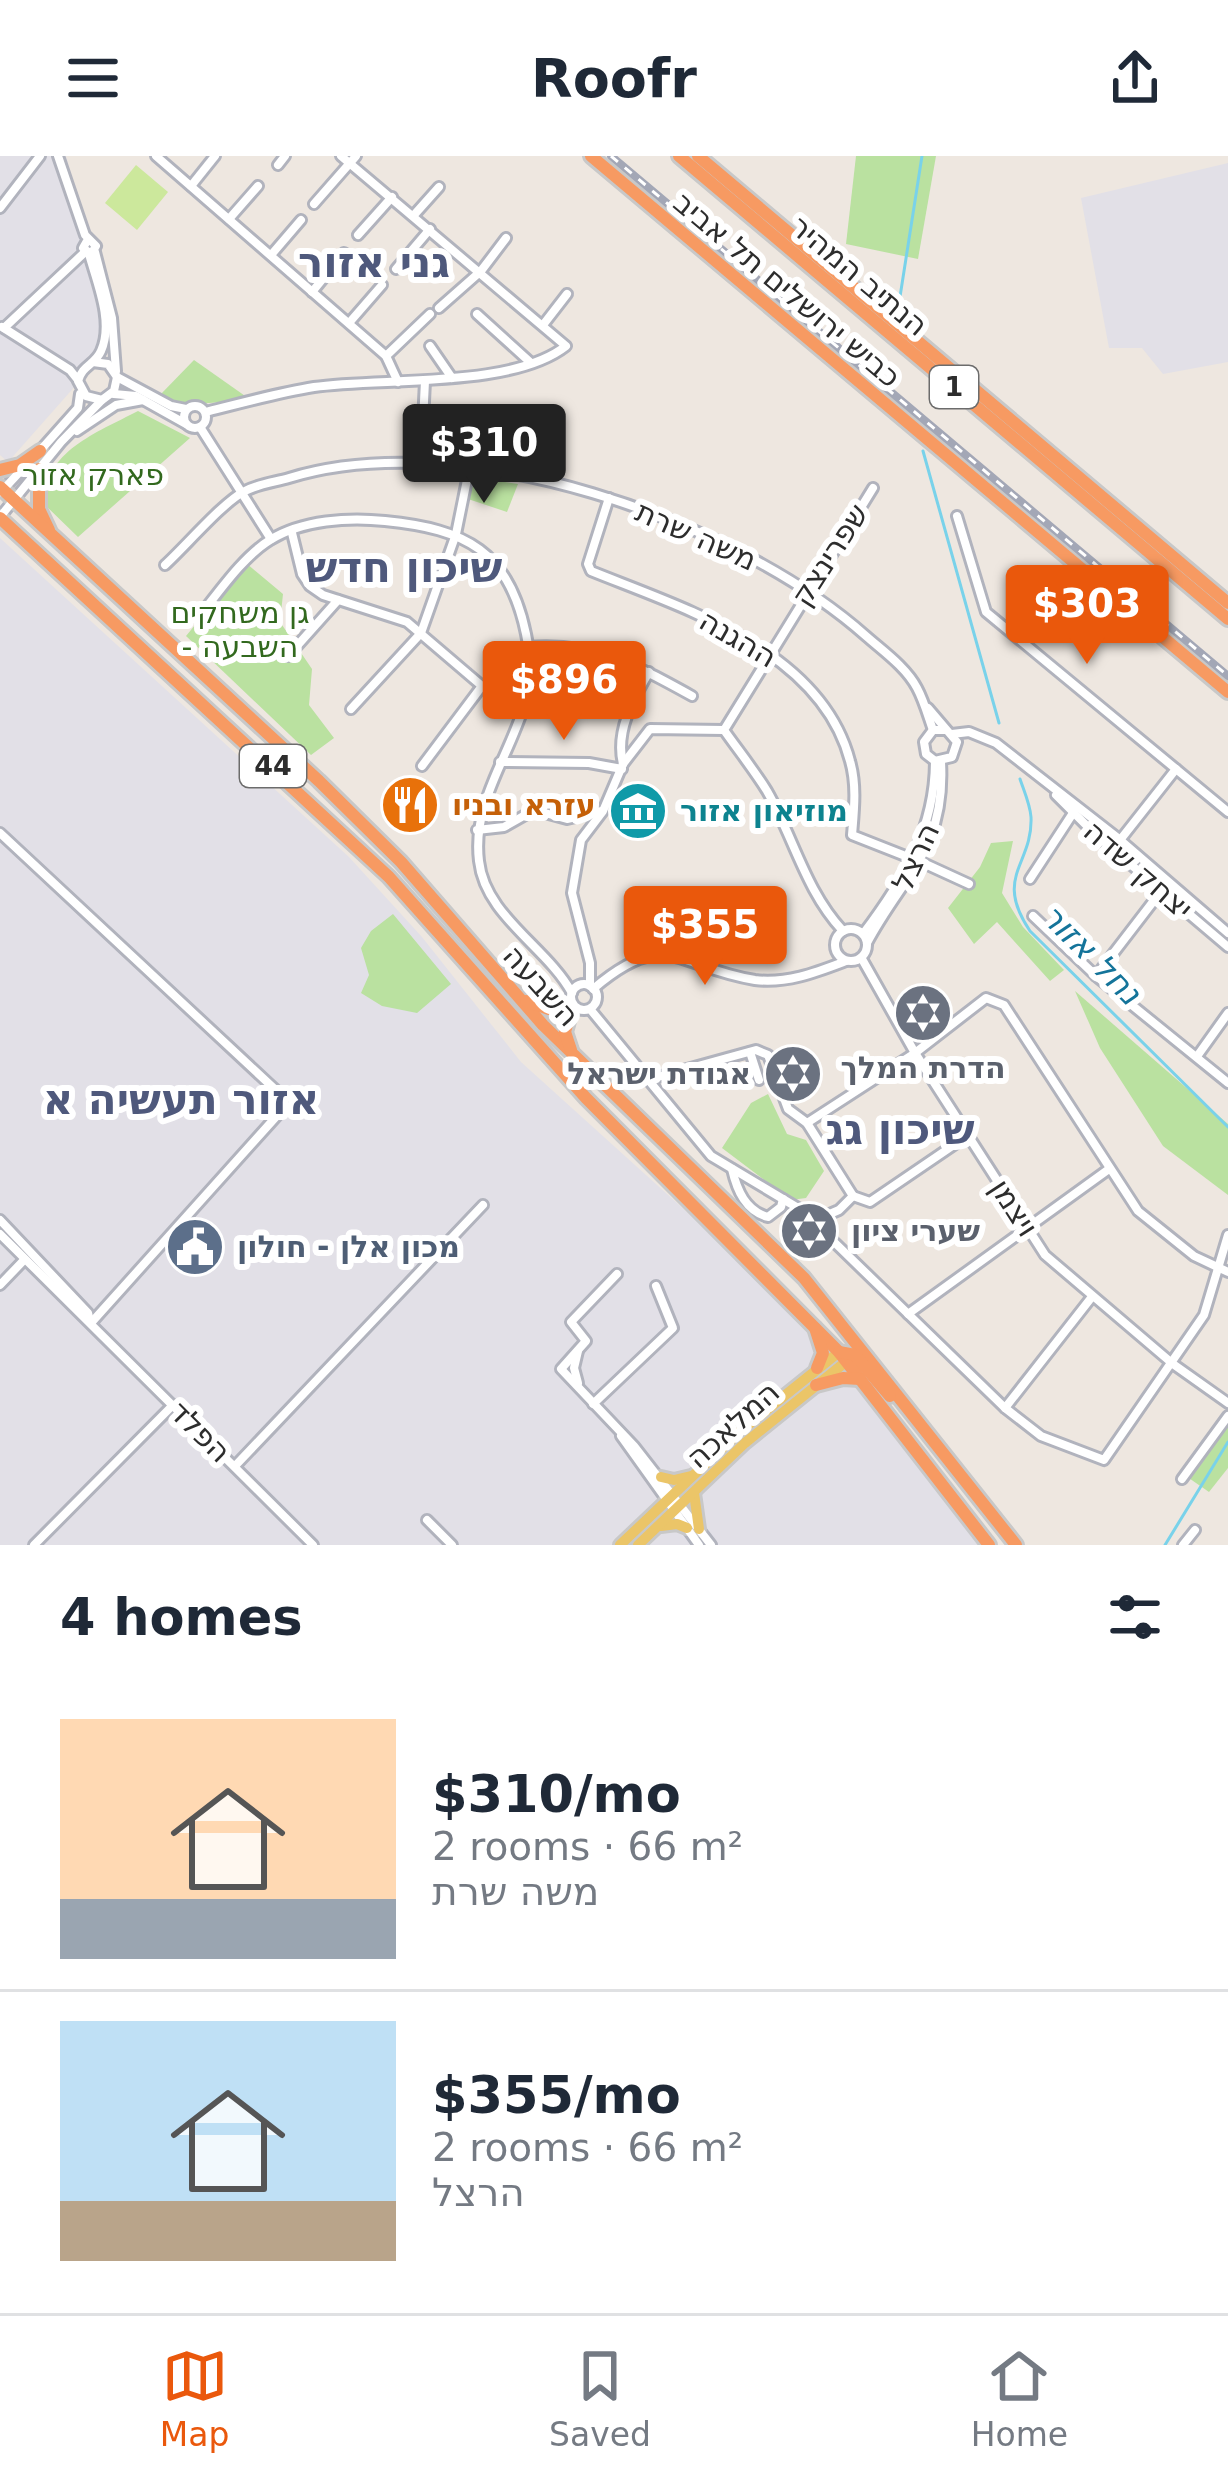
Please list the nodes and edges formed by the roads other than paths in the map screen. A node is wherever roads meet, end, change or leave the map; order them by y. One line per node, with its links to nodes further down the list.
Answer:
1 (40, 156): 16 (street)
2 (58, 156): 23 (street)
3 (156, 156): 11 (street)
4 (215, 156): 11 (street)
5 (285, 156): 10 (street)
6 (591, 156): 84 (highway, כביש ירושלים תל אביב / 1)
7 (679, 156): 77 (highway, הנתיב המהיר / 1)
8 (698, 156): 75 (highway, כביש ירושלים תל אביב / 1)
9 (349, 158): 14 (street); 15 (street)
10 (278, 165)
11 (191, 186): 18 (street)
12 (258, 186): 18 (street)
13 (440, 187): 17 (street)
14 (392, 197): 17 (street); 21 (street)
15 (314, 204)
16 (0, 208)
17 (414, 215): 20 (street)
18 (229, 219): 25 (street)
19 (301, 220): 25 (street)
20 (430, 229): 26 (street); 27 (street)
21 (358, 235)
22 (506, 238): 27 (street)
23 (90, 253): 36 (street); 40 (street); 42 (street)
24 (344, 253): 29 (street)
25 (271, 255): 29 (street)
26 (396, 269)
27 (481, 271): 31 (street); 35 (street)
28 (382, 285): 34 (street)
29 (313, 292): 34 (street)
30 (567, 294): 35 (street)
31 (439, 308)
32 (430, 314): 39 (street)
33 (477, 314): 41 (street)
34 (349, 323): 39 (street)
35 (543, 325): 41 (street)
36 (2, 326): 38 (street)
37 (430, 346): 43 (street)
38 (47, 356): 40 (street); 46 (street)
39 (386, 356): 45 (street)
40 (90, 363): 42 (street); 46 (street)
41 (531, 364): 43 (street)
42 (116, 375): 47 (street); 50 (street)
43 (452, 378): 44 (street)
44 (425, 381): 45 (street); 56 (street)
45 (398, 382): 51 (street)
46 (79, 384): 48 (street); 55 (street)
47 (112, 394): 48 (street); 49 (street)
48 (102, 400): 54 (street)
49 (143, 400): 52 (street); 54 (street)
50 (186, 410): 51 (street); 52 (street)
51 (206, 412): 53 (street)
52 (186, 424): 53 (street)
53 (200, 427): 61 (street)
54 (61, 442): 57 (street)
55 (40, 451): 58 (highway); 62 (street)
56 (421, 464): 59 (street, משה שרת); 61 (street, משה שרת)
57 (39, 469): 62 (street); 71 (highway)
58 (0, 470)
59 (469, 470): 63 (street, משה שרת); 69 (street)
60 (873, 488): 73 (street, שפרינצק)
61 (243, 492): 70 (street); 72 (street, משה שרת)
62 (4, 493): 65 (street); 71 (highway, השבעה / 44)
63 (609, 498): 73 (street, משה שרת); 80 (street, ההגנה)
64 (957, 516): 96 (street)
65 (0, 517): 68 (highway, השבעה / 44)
66 (0, 530): 68 (highway)
67 (292, 532): 69 (street); 70 (street); 74 (street)
68 (18, 534): 123 (highway, השבעה / 44)
69 (456, 534): 78 (street); 79 (street)
70 (271, 539): 76 (street)
71 (57, 540): 118 (highway, השבעה / 44)
72 (165, 565)
73 (808, 590): 80 (street, שפרינצק); 86 (street, משה שרת)
74 (338, 600): 78 (street); 81 (street)
75 (1228, 603)
76 (202, 613)
77 (1228, 619)
78 (422, 632): 83 (street); 88 (street)
79 (528, 647): 82 (street); 87 (street)
80 (768, 653): 89 (street, שפרינצק); 104 (street, ההגנה)
81 (287, 656)
82 (649, 672): 85 (street); 95 (street)
83 (482, 686): 87 (street); 94 (street)
84 (1228, 692)
85 (692, 696)
86 (923, 703): 90 (street, משה שרת); 91 (street, משה שרת)
87 (524, 706): 92 (street)
88 (352, 709)
89 (724, 730): 95 (street); 109 (street)
90 (933, 730): 91 (street); 93 (street)
91 (952, 735): 93 (street); 97 (street, יצחק שדה)
92 (500, 762): 95 (street); 100 (street)
93 (938, 762): 104 (street, הרצל)
94 (422, 766)
95 (622, 766): 98 (street)
96 (1176, 769): 99 (street); 102 (street)
97 (1075, 809): 102 (street, יצחק שדה); 103 (street, יצחק שדה); 105 (street)
98 (603, 811): 100 (street); 117 (street)
99 (1228, 812)
100 (477, 830): 116 (street)
101 (0, 833): 151 (street)
102 (1119, 839): 103 (street); 110 (street, יצחק שדה)
103 (1112, 849): 107 (street, יצחק שדה)
104 (917, 860): 106 (street, ההגנה); 111 (street, הרצל)
105 (1030, 879)
106 (969, 884)
107 (1162, 890): 112 (street, יצחק שדה); 115 (street)
108 (1033, 916): 115 (street)
109 (843, 931): 111 (street); 113 (street)
110 (1228, 933)
111 (865, 938): 114 (street)
112 (1228, 947)
113 (842, 958): 114 (street); 117 (street)
114 (862, 959): 125 (street, ויצמן)
115 (1096, 976): 126 (street)
116 (563, 979): 117 (street); 119 (street)
117 (588, 987): 119 (street); 120 (street)
118 (512, 991): 119 (highway); 122 (highway, השבעה / 44)
119 (571, 1005): 120 (street); 122 (street); 127 (highway)
120 (590, 1009): 128 (street)
121 (1228, 1013): 126 (street)
122 (546, 1028): 123 (street); 127 (highway, השבעה / 44)
123 (532, 1040): 150 (highway, השבעה / 44)
124 (750, 1052): 128 (street); 129 (street); 131 (street)
125 (914, 1053): 131 (street); 132 (street, ויצמן); 134 (street)
126 (1198, 1055): 130 (street)
127 (587, 1070): 152 (highway, השבעה / 44)
128 (647, 1080): 133 (street)
129 (760, 1080)
130 (1228, 1083)
131 (807, 1123): 135 (street)
132 (968, 1135): 135 (street); 140 (street, ויצמן)
133 (733, 1169): 136 (street); 136 (street)
134 (1109, 1169): 140 (street); 144 (street)
135 (854, 1196): 138 (street)
136 (783, 1199): 138 (street)
137 (483, 1205): 163 (street)
138 (825, 1216): 149 (street)
139 (0, 1220): 151 (street, הפלד)
140 (1027, 1228): 148 (street, ויצמן); 149 (street)
141 (0, 1234): 143 (street, הפלד)
142 (1228, 1235): 144 (street)
143 (24, 1260): 146 (street); 151 (street, הפלד)
144 (1223, 1270): 153 (street)
145 (617, 1274): 158 (street)
146 (0, 1285)
147 (656, 1286): 158 (street)
148 (1091, 1298): 153 (street, ויצמן); 160 (street)
149 (908, 1314): 160 (street)
150 (812, 1322): 152 (highway, השבעה / 44); 154 (highway)
151 (91, 1323): 159 (street, הפלד)
152 (850, 1353): 154 (main road, המלאכה); 155 (highway, השבעה / 44); 156 (main road, המלאכה); 181 (highway)
153 (1173, 1364): 157 (street, ויצמן); 160 (street)
154 (818, 1368): 164 (main road, המלאכה)
155 (860, 1379): 156 (highway); 180 (highway, השבעה / 44)
156 (816, 1385): 167 (main road, המלאכה)
157 (1228, 1403)
158 (593, 1404): 162 (street)
159 (173, 1405): 163 (street, הפלד); 174 (street)
160 (1005, 1408)
161 (1228, 1416): 166 (street)
162 (620, 1434): 165 (street); 168 (street)
163 (235, 1466): 173 (street, הפלד)
164 (694, 1475): 165 (main road); 168 (main road, המלאכה)
165 (661, 1477): 168 (street)
166 (1182, 1479)
167 (694, 1492): 168 (main road, המלאכה); 171 (main road)
168 (675, 1503): 170 (main road, המלאכה); 171 (street); 176 (main road, המלאכה)
169 (427, 1520): 175 (street)
170 (658, 1527): 171 (main road); 177 (main road, המלאכה)
171 (693, 1528): 178 (street); 179 (street)
172 (1195, 1530): 182 (street)
173 (313, 1543)
174 (34, 1545)
175 (452, 1545)
176 (620, 1545)
177 (638, 1545)
178 (699, 1545)
179 (711, 1545)
180 (989, 1545)
181 (1016, 1545)
182 (1184, 1545)

